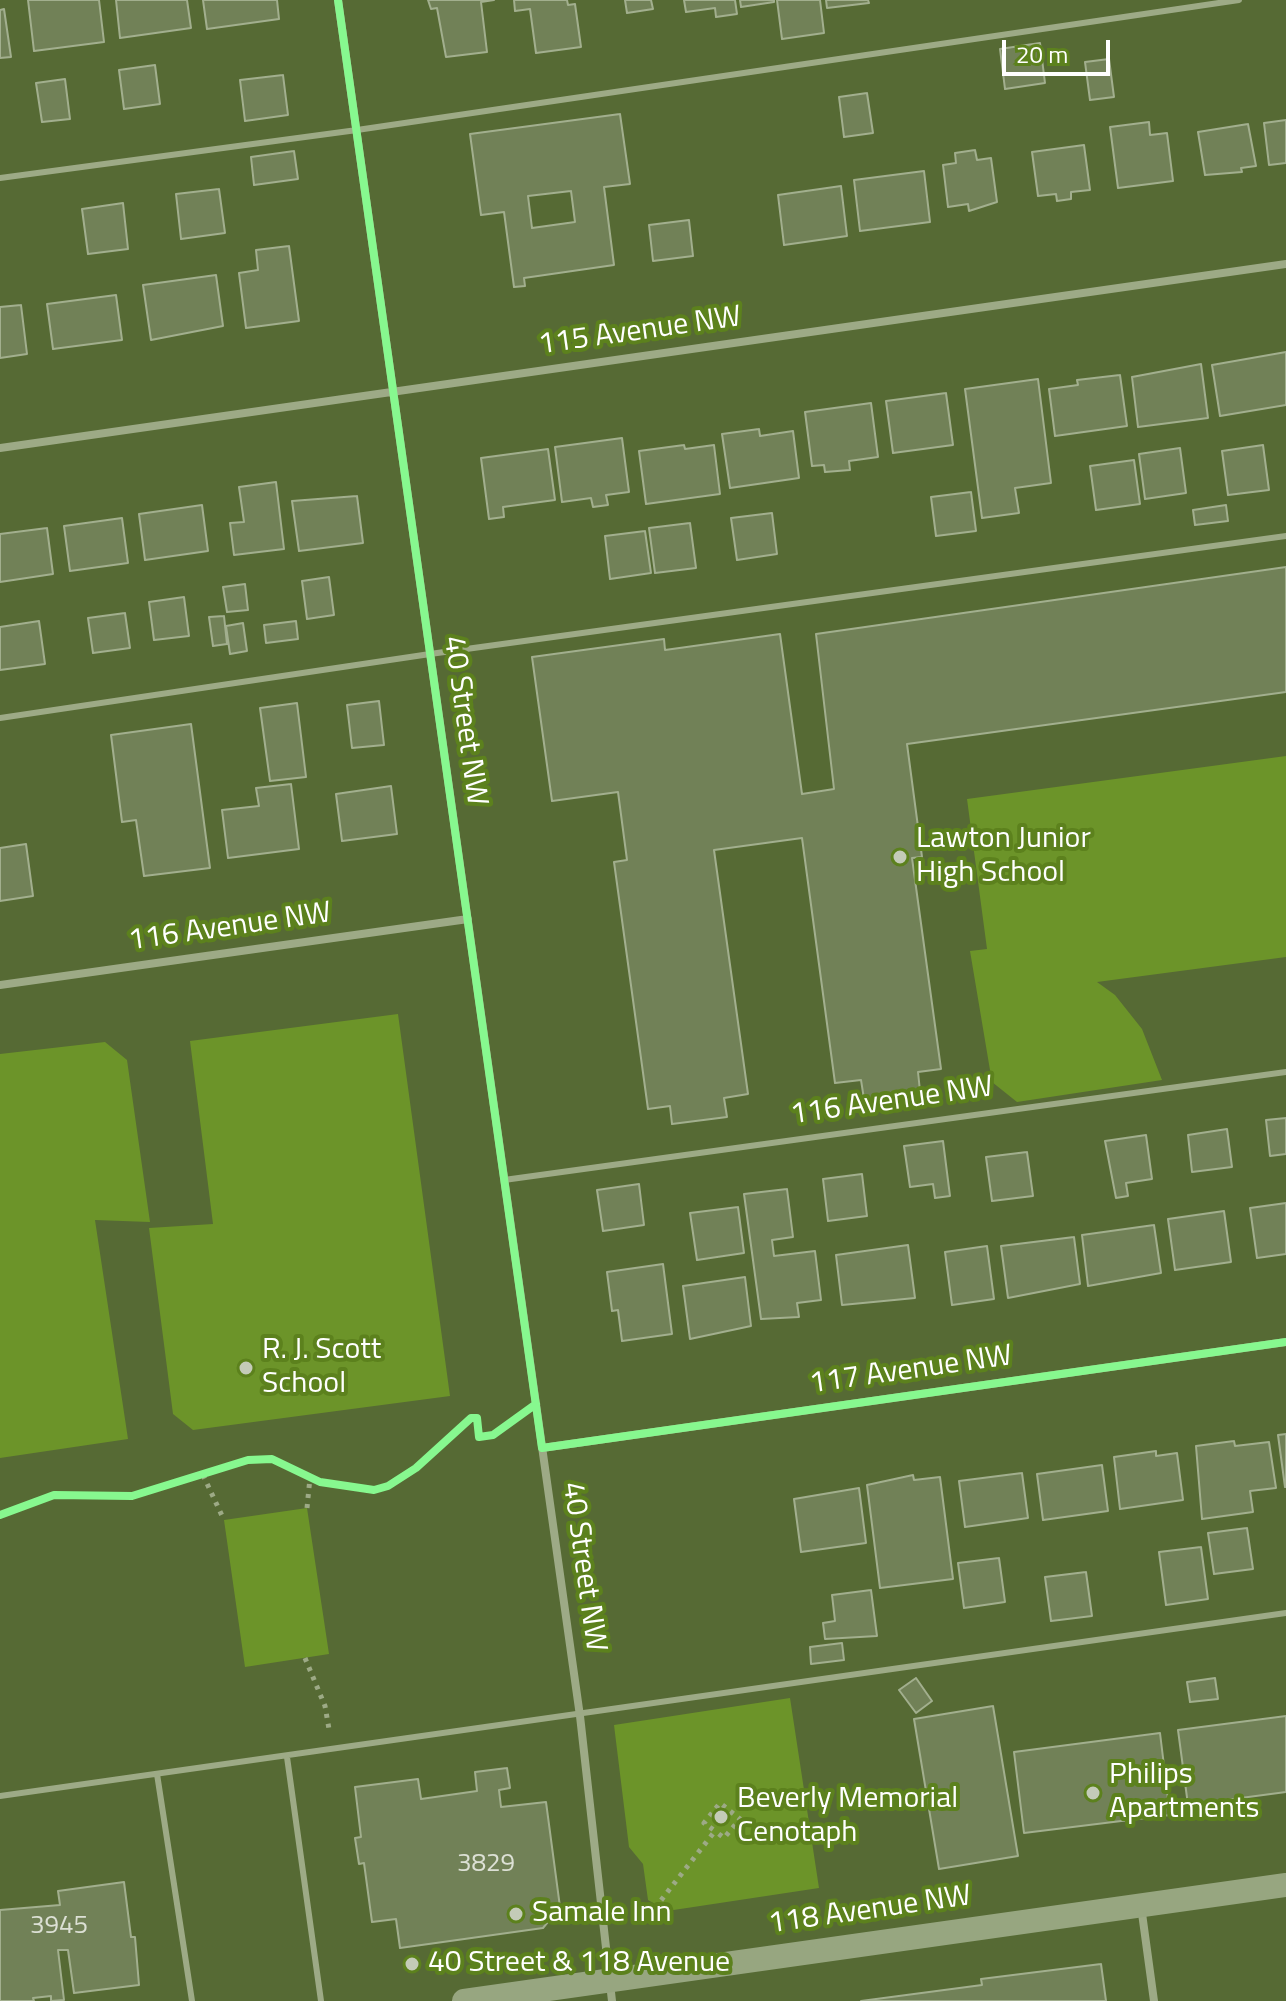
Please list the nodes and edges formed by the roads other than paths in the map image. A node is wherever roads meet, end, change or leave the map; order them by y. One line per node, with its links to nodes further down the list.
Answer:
1 (338, 0): 3 (street, 40 Street NW)
2 (1239, 0): 3 (lane)
3 (357, 130): 4 (lane); 6 (street, 40 Street NW)
4 (0, 178)
5 (1286, 264): 6 (street, 115 Avenue NW)
6 (394, 392): 7 (street, 115 Avenue NW); 9 (street, 40 Street NW)
7 (0, 448)
8 (1286, 536): 9 (lane)
9 (430, 654): 10 (lane); 11 (street, 40 Street NW)
10 (0, 718)
11 (468, 919): 12 (street, 116 Avenue NW); 14 (street, 40 Street NW)
12 (0, 985)
13 (1286, 1072): 14 (lane, 116 Avenue NW)
14 (504, 1180): 16 (street, 40 Street NW)
15 (1286, 1342): 16 (street, 117 Avenue NW)
16 (542, 1448): 18 (street, 40 Street NW)
17 (1286, 1613): 18 (lane)
18 (580, 1716): 19 (lane); 24 (street, 40 Street NW)
19 (287, 1757): 20 (lane); 26 (lane)
20 (157, 1774): 21 (lane); 25 (lane)
21 (0, 1796)
22 (1286, 1885): 23 (main road, 118 Avenue NW)
23 (1141, 1905): 24 (main road, 118 Avenue NW); 28 (street)
24 (611, 1991): 27 (main road, 118 Avenue NW)
25 (192, 2001)
26 (321, 2001)
27 (464, 2001)
28 (1154, 2001)

